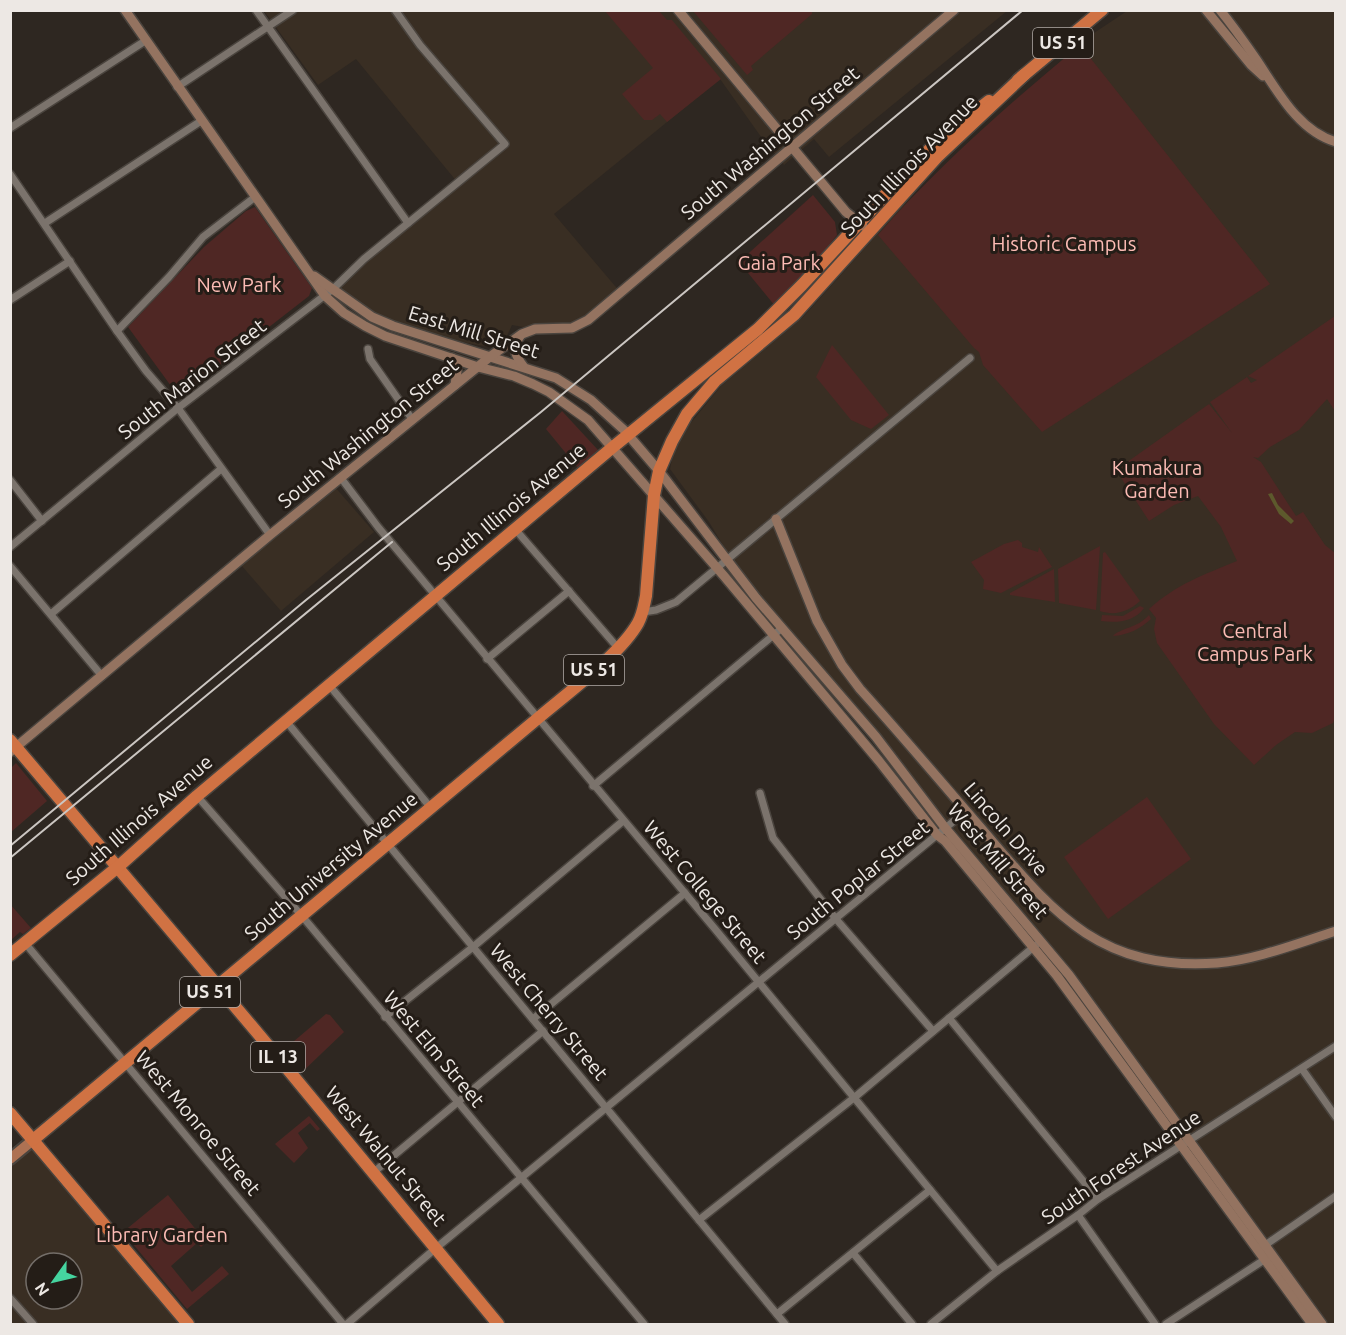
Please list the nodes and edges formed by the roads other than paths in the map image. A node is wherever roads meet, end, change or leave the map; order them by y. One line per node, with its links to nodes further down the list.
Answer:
1 (125, 10): 11 (main road, East Mill Street)
2 (256, 10): 10 (street)
3 (293, 10): 10 (street)
4 (395, 10): 23 (street, South Marion Street)
5 (678, 10): 18 (main road)
6 (1101, 10): 12 (highway, South Illinois Avenue / US 51)
7 (1206, 10): 13 (main road)
8 (1220, 10): 13 (main road)
9 (951, 12): 18 (main road, South Washington Street)
10 (268, 27): 14 (street); 23 (street)
11 (145, 41): 14 (main road, East Mill Street); 16 (street)
12 (1024, 75): 21 (highway, South Illinois Avenue / US 51); 24 (highway, South Illinois Avenue / US 51)
13 (1269, 81): 17 (main road)
14 (177, 87): 15 (main road, East Mill Street)
15 (201, 121): 20 (main road, East Mill Street); 22 (street)
16 (10, 128)
17 (1335, 142)
18 (794, 147): 21 (main road); 29 (main road, South Washington Street)
19 (10, 174): 22 (street)
20 (255, 197): 26 (main road, East Mill Street); 28 (street)
21 (858, 222): 24 (main road); 39 (highway, South Illinois Avenue / US 51)
22 (45, 223): 25 (street)
23 (408, 223): 26 (street, South Marion Street)
24 (869, 232): 42 (highway, South Illinois Avenue / US 51)
25 (70, 261): 27 (street); 28 (street)
26 (328, 293): 31 (main road, East Mill Street); 32 (main road, East Mill Street); 37 (street, South Marion Street)
27 (10, 300)
28 (117, 331): 37 (street)
29 (522, 334): 31 (main road, South Washington Street); 34 (main road)
30 (368, 349): 38 (street)
31 (491, 356): 34 (main road, East Mill Street); 35 (main road, South Washington Street)
32 (453, 358): 35 (main road, East Mill Street); 36 (main road)
33 (970, 358): 46 (street)
34 (523, 366): 39 (main road, East Mill Street)
35 (478, 367): 36 (main road, South Washington Street); 40 (main road, East Mill Street)
36 (455, 385): 38 (main road, South Washington Street)
37 (178, 408): 41 (street); 47 (street, South Marion Street)
38 (412, 419): 43 (main road, South Washington Street)
39 (628, 435): 40 (highway, South Illinois Avenue / US 51); 42 (main road, West Mill Street)
40 (613, 447): 45 (main road, West Mill Street); 48 (highway, South Illinois Avenue / US 51)
41 (221, 469): 49 (street); 57 (street)
42 (659, 471): 45 (highway, South Illinois Avenue / US 51); 51 (main road, West Mill Street)
43 (341, 478): 49 (main road, South Washington Street); 55 (street, West College Street)
44 (10, 480): 47 (street)
45 (654, 495): 53 (main road, West Mill Street); 56 (highway, South Illinois Avenue / US 51)
46 (776, 519): 51 (street); 71 (main road, Lincoln Drive)
47 (42, 521): 50 (street, South Marion Street)
48 (514, 529): 54 (street); 55 (highway, South Illinois Avenue / US 51)
49 (270, 535): 62 (main road, South Washington Street)
50 (10, 547)
51 (726, 561): 53 (street); 58 (main road, West Mill Street)
52 (10, 566): 57 (street)
53 (718, 568): 56 (street); 59 (main road, West Mill Street)
54 (568, 591): 60 (street); 61 (street)
55 (435, 596): 61 (street, West College Street); 63 (highway, South Illinois Avenue / US 51)
56 (643, 612): 60 (highway, South University Avenue / US 51)
57 (51, 614): 62 (street)
58 (782, 628): 59 (street); 73 (main road, West Mill Street)
59 (773, 636): 67 (street); 74 (main road, West Mill Street)
60 (618, 648): 64 (highway, South University Avenue / US 51)
61 (488, 659): 64 (street, West College Street)
62 (102, 676): 66 (main road, South Washington Street)
63 (329, 685): 65 (highway, South Illinois Avenue / US 51); 70 (street)
64 (537, 719): 67 (street, West College Street); 70 (highway, South University Avenue / US 51)
65 (286, 721): 69 (highway, South Illinois Avenue / US 51); 75 (street, West Cherry Street)
66 (13, 746): 76 (highway, West Walnut Street / IL 13)
67 (593, 786): 72 (street, West College Street)
68 (760, 794): 79 (street)
69 (197, 796): 76 (highway, South Illinois Avenue / US 51); 78 (street, West Elm Street)
70 (431, 808): 75 (highway, South University Avenue / US 51)
71 (966, 811): 73 (street, South Poplar Street); 80 (main road, Lincoln Drive)
72 (623, 821): 77 (street, West College Street); 83 (street)
73 (946, 829): 74 (street, South Poplar Street); 81 (main road, West Mill Street)
74 (937, 835): 79 (street, South Poplar Street); 84 (main road, West Mill Street)
75 (387, 845): 78 (highway, South University Avenue / US 51); 83 (street, West Cherry Street)
76 (118, 866): 82 (highway, South Illinois Avenue / US 51); 87 (highway, West Walnut Street / IL 13)
77 (685, 893): 86 (street, West College Street); 90 (street)
78 (302, 915): 87 (highway, South University Avenue / US 51); 88 (street, West Elm Street)
79 (836, 919): 86 (street, South Poplar Street); 91 (street)
80 (1335, 931)
81 (1041, 940): 84 (street); 102 (main road, West Mill Street)
82 (26, 943): 85 (highway, South Illinois Avenue / US 51); 94 (street, West Monroe Street)
83 (473, 947): 88 (street); 90 (street, West Cherry Street)
84 (1034, 947): 89 (street); 102 (main road, West Mill Street)
85 (10, 955)
86 (759, 983): 96 (street, West College Street); 98 (street, South Poplar Street)
87 (218, 986): 94 (highway, South University Avenue / US 51); 104 (highway, West Walnut Street / IL 13)
88 (385, 1017): 97 (street, West Elm Street)
89 (949, 1018): 91 (street); 108 (street)
90 (533, 1019): 92 (street, West Cherry Street)
91 (933, 1031): 96 (street)
92 (543, 1032): 97 (street); 98 (street, West Cherry Street)
93 (1335, 1046): 95 (street, South Forest Avenue)
94 (126, 1062): 101 (highway, South University Avenue / US 51); 120 (street, West Monroe Street)
95 (1302, 1069): 100 (street); 102 (street, South Forest Avenue)
96 (855, 1097): 106 (street, West College Street); 110 (street)
97 (457, 1103): 104 (street); 105 (street, West Elm Street)
98 (607, 1108): 105 (street, South Poplar Street); 110 (street, West Cherry Street)
99 (10, 1113): 101 (highway)
100 (1335, 1117)
101 (33, 1140): 103 (main road, US 51); 119 (highway)
102 (1186, 1143): 108 (street, South Forest Avenue); 112 (main road, West Mill Street)
103 (10, 1159)
104 (374, 1172): 111 (highway, West Walnut Street / IL 13)
105 (521, 1178): 111 (street, South Poplar Street); 123 (street, West Elm Street)
106 (930, 1190): 113 (street); 115 (street, West College Street)
107 (1335, 1196): 112 (street)
108 (1098, 1199): 109 (street, South Forest Avenue)
109 (1078, 1215): 115 (street, South Forest Avenue); 127 (street)
110 (699, 1220): 117 (street, West Cherry Street)
111 (436, 1248): 121 (street, South Poplar Street); 122 (highway, West Walnut Street / IL 13)
112 (1261, 1248): 114 (main road, West Mill Street)
113 (853, 1253): 117 (street); 125 (street)
114 (1268, 1257): 128 (street); 129 (main road, West Mill Street); 130 (main road, West Mill Street)
115 (997, 1271): 126 (street, South Forest Avenue)
116 (10, 1298): 118 (street)
117 (777, 1314): 124 (street, West Cherry Street)
118 (33, 1324)
119 (188, 1324)
120 (343, 1324)
121 (348, 1324)
122 (498, 1324)
123 (644, 1324)
124 (784, 1324)
125 (912, 1324)
126 (931, 1324)
127 (1155, 1324)
128 (1166, 1324)
129 (1312, 1324)
130 (1322, 1324)

